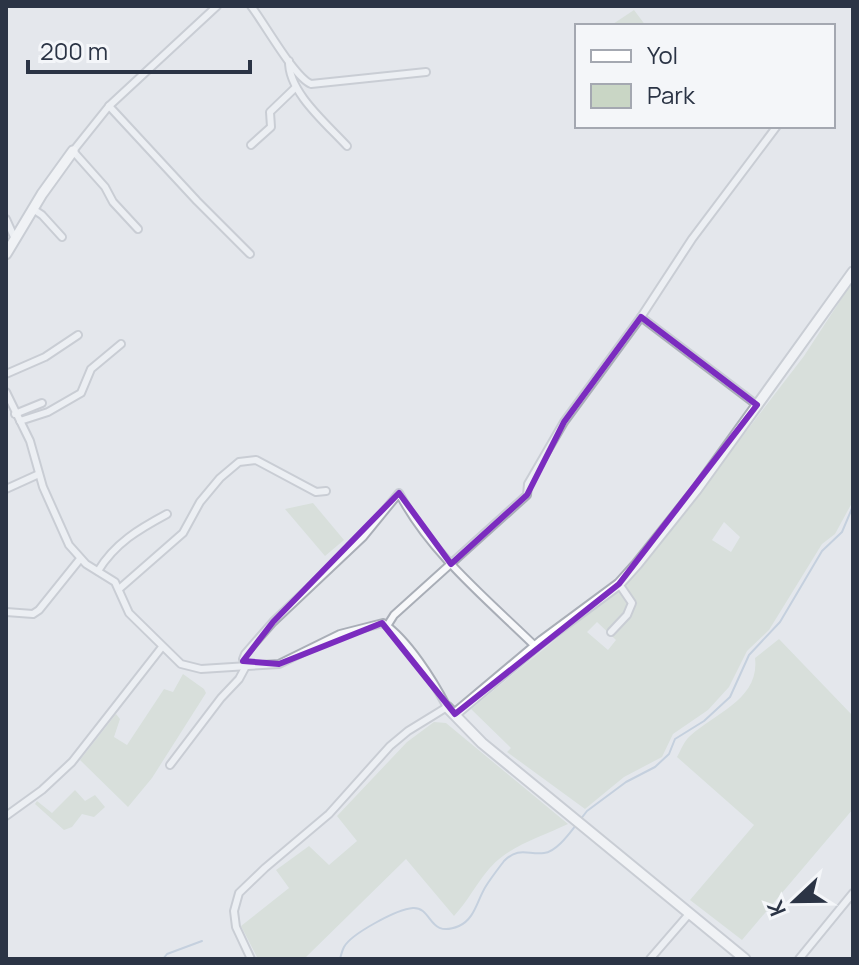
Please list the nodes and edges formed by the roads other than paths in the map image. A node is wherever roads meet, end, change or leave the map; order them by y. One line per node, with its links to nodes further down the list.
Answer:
1 (217, 6): 6 (street)
2 (251, 6): 3 (street)
3 (289, 61): 4 (street); 5 (street)
4 (426, 72)
5 (295, 88): 8 (street); 9 (street)
6 (109, 106): 10 (street); 17 (street)
7 (775, 128): 19 (street)
8 (251, 145)
9 (347, 146)
10 (73, 151): 11 (street); 13 (street)
11 (33, 209): 14 (street); 15 (street)
12 (6, 219): 15 (street)
13 (138, 229)
14 (62, 237)
15 (15, 239): 16 (street)
16 (6, 254)
17 (250, 254)
18 (853, 272): 25 (street)
19 (641, 317): 25 (street); 32 (street)
20 (78, 335): 22 (street)
21 (121, 344): 26 (street)
22 (6, 374)
23 (6, 392): 26 (street)
24 (42, 403): 26 (street)
25 (757, 405): 34 (street)
26 (18, 417): 27 (street)
27 (39, 474): 28 (street); 31 (street)
28 (6, 489)
29 (326, 491): 35 (street)
30 (167, 514): 33 (street)
31 (80, 559): 33 (street); 36 (street)
32 (451, 564): 37 (street); 39 (street); 41 (street)
33 (98, 571): 35 (street)
34 (619, 584): 38 (street); 39 (street)
35 (119, 589): 40 (street)
36 (6, 612)
37 (387, 626): 41 (street); 42 (street)
38 (611, 632)
39 (535, 646): 42 (street)
40 (162, 647): 41 (street); 44 (street)
41 (246, 666): 43 (street)
42 (451, 711): 46 (street); 47 (street)
43 (170, 765)
44 (6, 816)
45 (852, 897): 50 (street)
46 (689, 914): 48 (street); 49 (street)
47 (251, 959)
48 (650, 959)
49 (745, 959)
50 (799, 959)

